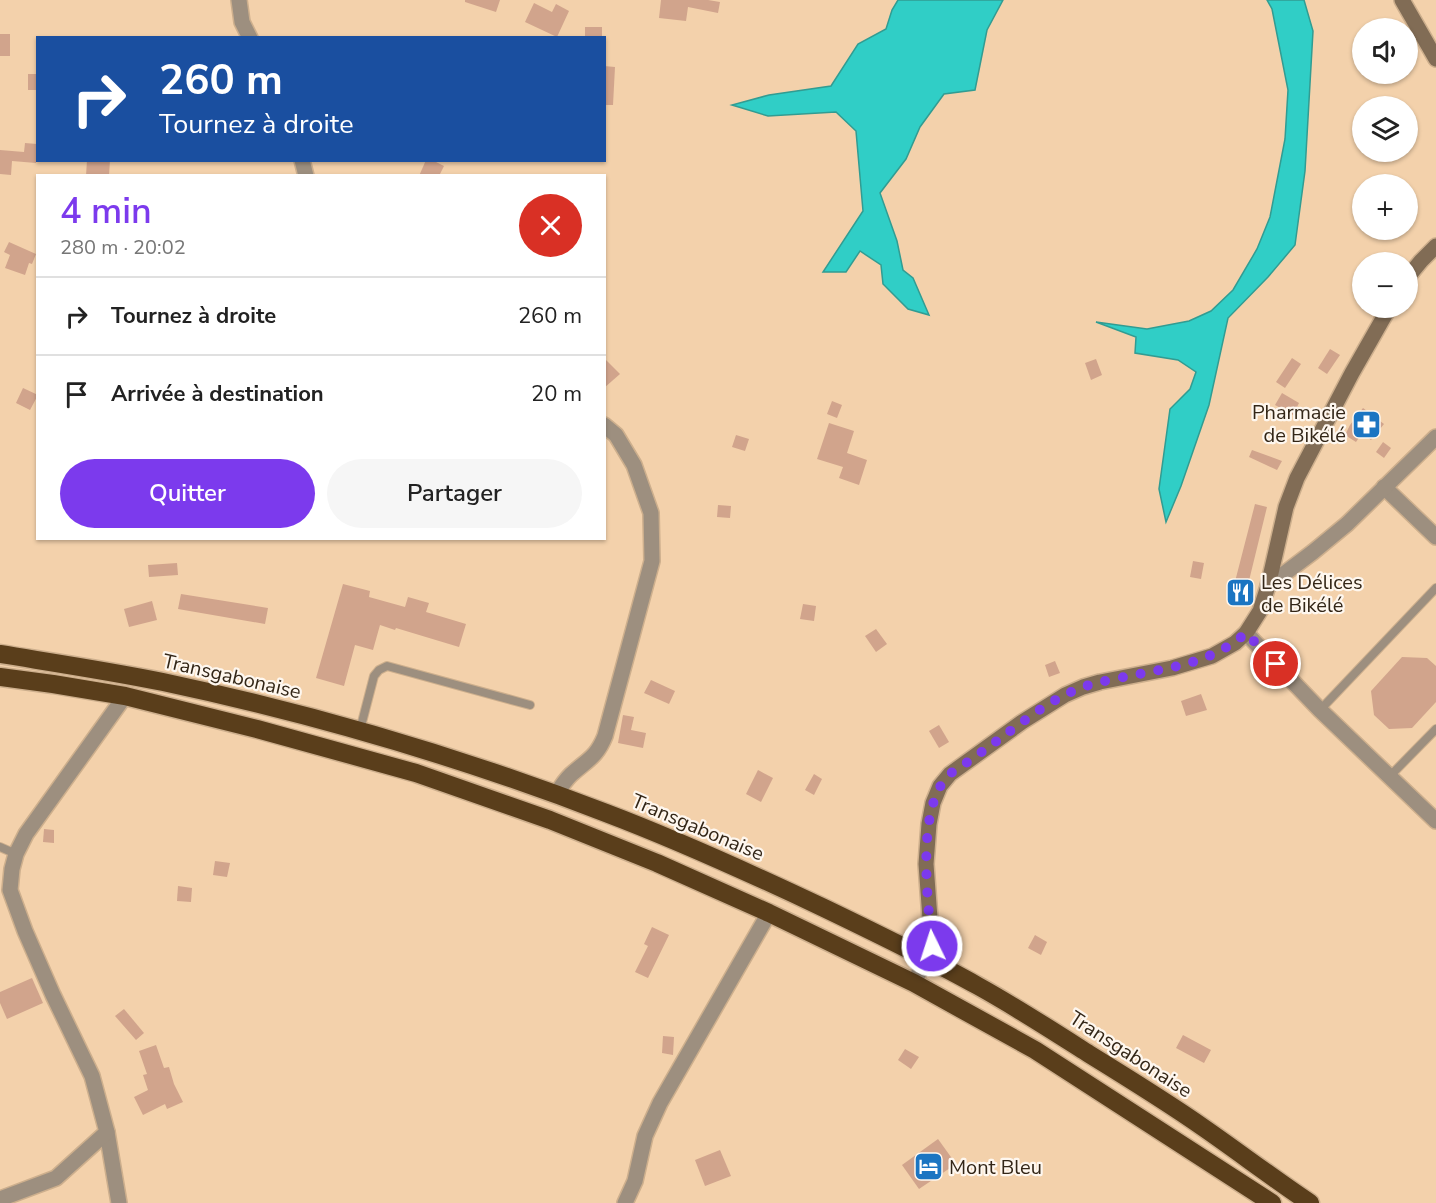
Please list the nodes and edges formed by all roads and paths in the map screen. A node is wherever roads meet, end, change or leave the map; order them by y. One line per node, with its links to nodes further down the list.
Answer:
1 (239, 0): 3 (street)
2 (1402, 0): 4 (street)
3 (249, 36)
4 (1436, 59)
5 (1436, 246): 6 (street)
6 (1418, 265)
7 (1383, 318): 12 (street)
8 (606, 427): 23 (street)
9 (1436, 436): 10 (street)
10 (1384, 487): 11 (street); 12 (street)
11 (1436, 537)
12 (1268, 586): 14 (street)
13 (1436, 588): 19 (lane)
14 (1246, 633): 19 (street); 29 (street)
15 (0, 654): 21 (highway, Transgabonaise)
16 (0, 677): 17 (highway)
17 (125, 696): 26 (street); 28 (highway)
18 (530, 705): 21 (lane)
19 (1320, 710): 22 (street)
20 (1436, 729): 22 (lane)
21 (360, 731): 23 (highway, Transgabonaise)
22 (1389, 777): 24 (street)
23 (556, 794): 29 (highway, Transgabonaise)
24 (1436, 821)
25 (0, 847): 26 (lane)
26 (16, 854): 27 (street)
27 (5, 892): 31 (street)
28 (769, 913): 30 (highway); 34 (street)
29 (926, 958): 30 (street); 36 (highway, Transgabonaise)
30 (914, 983): 35 (highway)
31 (107, 1131): 32 (street); 33 (street)
32 (0, 1199)
33 (119, 1203)
34 (625, 1203)
35 (1272, 1203)
36 (1310, 1203)

